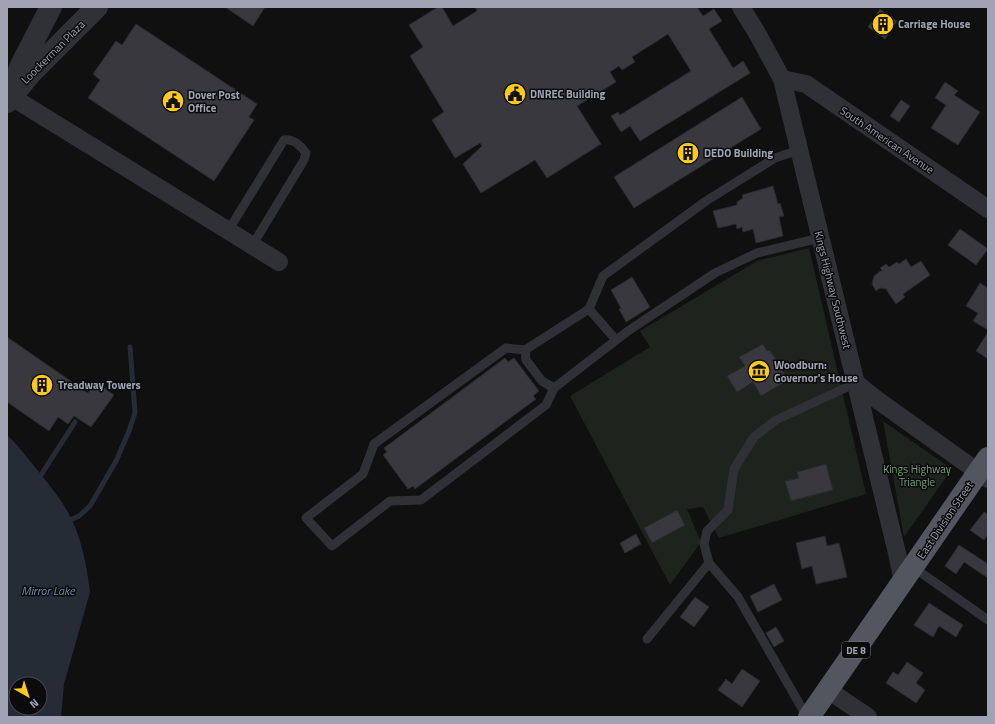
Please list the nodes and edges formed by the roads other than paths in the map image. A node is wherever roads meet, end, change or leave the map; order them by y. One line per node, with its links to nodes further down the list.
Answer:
1 (51, 7): 5 (street, Loockerman Plaza)
2 (97, 7): 5 (street, Loockerman Plaza)
3 (741, 7): 4 (street, Kings Highway Southwest)
4 (782, 79): 6 (street, Kings Highway Southwest); 7 (street, South American Avenue)
5 (8, 97): 8 (street)
6 (799, 150): 9 (street, Kings Highway Southwest); 12 (lane)
7 (988, 209)
8 (228, 231): 10 (street); 10 (lane)
9 (820, 238): 13 (lane); 15 (street, Kings Highway Southwest)
10 (252, 246): 11 (street)
11 (279, 262)
12 (589, 308): 13 (lane); 14 (lane)
13 (616, 340): 16 (lane)
14 (525, 350): 16 (lane); 16 (lane)
15 (856, 383): 17 (street); 18 (lane); 19 (street, Kings Highway Southwest)
16 (554, 388)
17 (985, 470): 19 (highway, East Division Street / DE 8)
18 (709, 563): 21 (lane); 23 (lane)
19 (908, 575): 20 (lane); 22 (highway, DE 8)
20 (988, 620)
21 (647, 639)
22 (828, 690): 23 (highway, DE 8); 24 (street)
23 (808, 717)
24 (868, 717)

